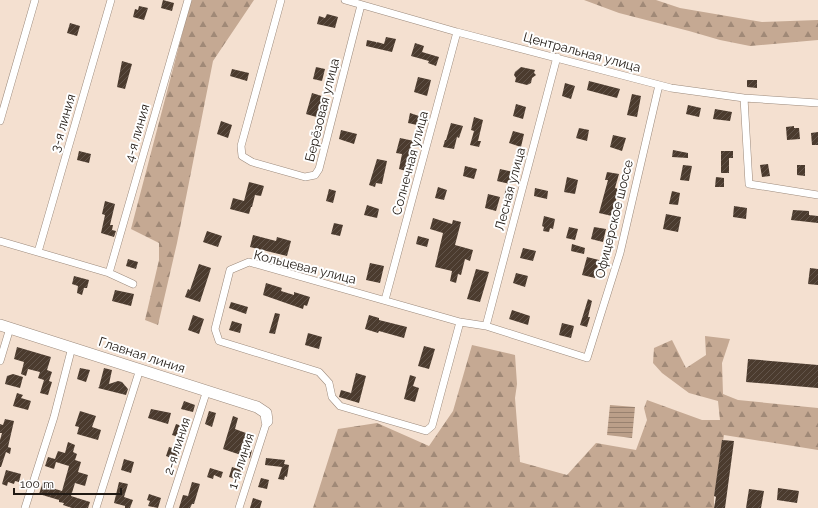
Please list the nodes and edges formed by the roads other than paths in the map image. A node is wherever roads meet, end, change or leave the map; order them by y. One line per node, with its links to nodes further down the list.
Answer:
1 (35, 0): 12 (street)
2 (111, 0): 15 (street, 3-я линия)
3 (188, 0): 16 (street, 4-я линия)
4 (281, 0): 6 (street, Берёзовая улица)
5 (345, 0): 6 (street, Центральная улица)
6 (361, 5): 7 (street, Центральная улица)
7 (457, 32): 8 (street, Центральная улица); 18 (street, Солнечная улица)
8 (557, 58): 9 (street, Центральная улица); 21 (street, Лесная улица)
9 (659, 85): 10 (street, Центральная улица); 23 (street, Офицерское шоссе)
10 (744, 98): 11 (street, Центральная улица); 13 (street)
11 (818, 102)
12 (0, 121)
13 (818, 195)
14 (0, 241): 15 (street)
15 (38, 252): 16 (street)
16 (109, 272): 17 (street)
17 (133, 284)
18 (385, 300): 19 (street, Кольцевая улица); 19 (street, Кольцевая улица)
19 (460, 322): 21 (street, Кольцевая улица)
20 (5, 326): 22 (street, Главная линия); 24 (street)
21 (486, 326): 23 (street, Кольцевая улица)
22 (72, 347): 25 (street, Главная линия); 28 (street)
23 (587, 358)
24 (0, 361)
25 (140, 369): 26 (street, Главная линия); 29 (street)
26 (207, 390): 27 (street, Главная линия); 30 (street, 2-я линия)
27 (267, 421): 31 (street, 1-я линия)
28 (25, 508)
29 (96, 508)
30 (169, 508)
31 (239, 508)

